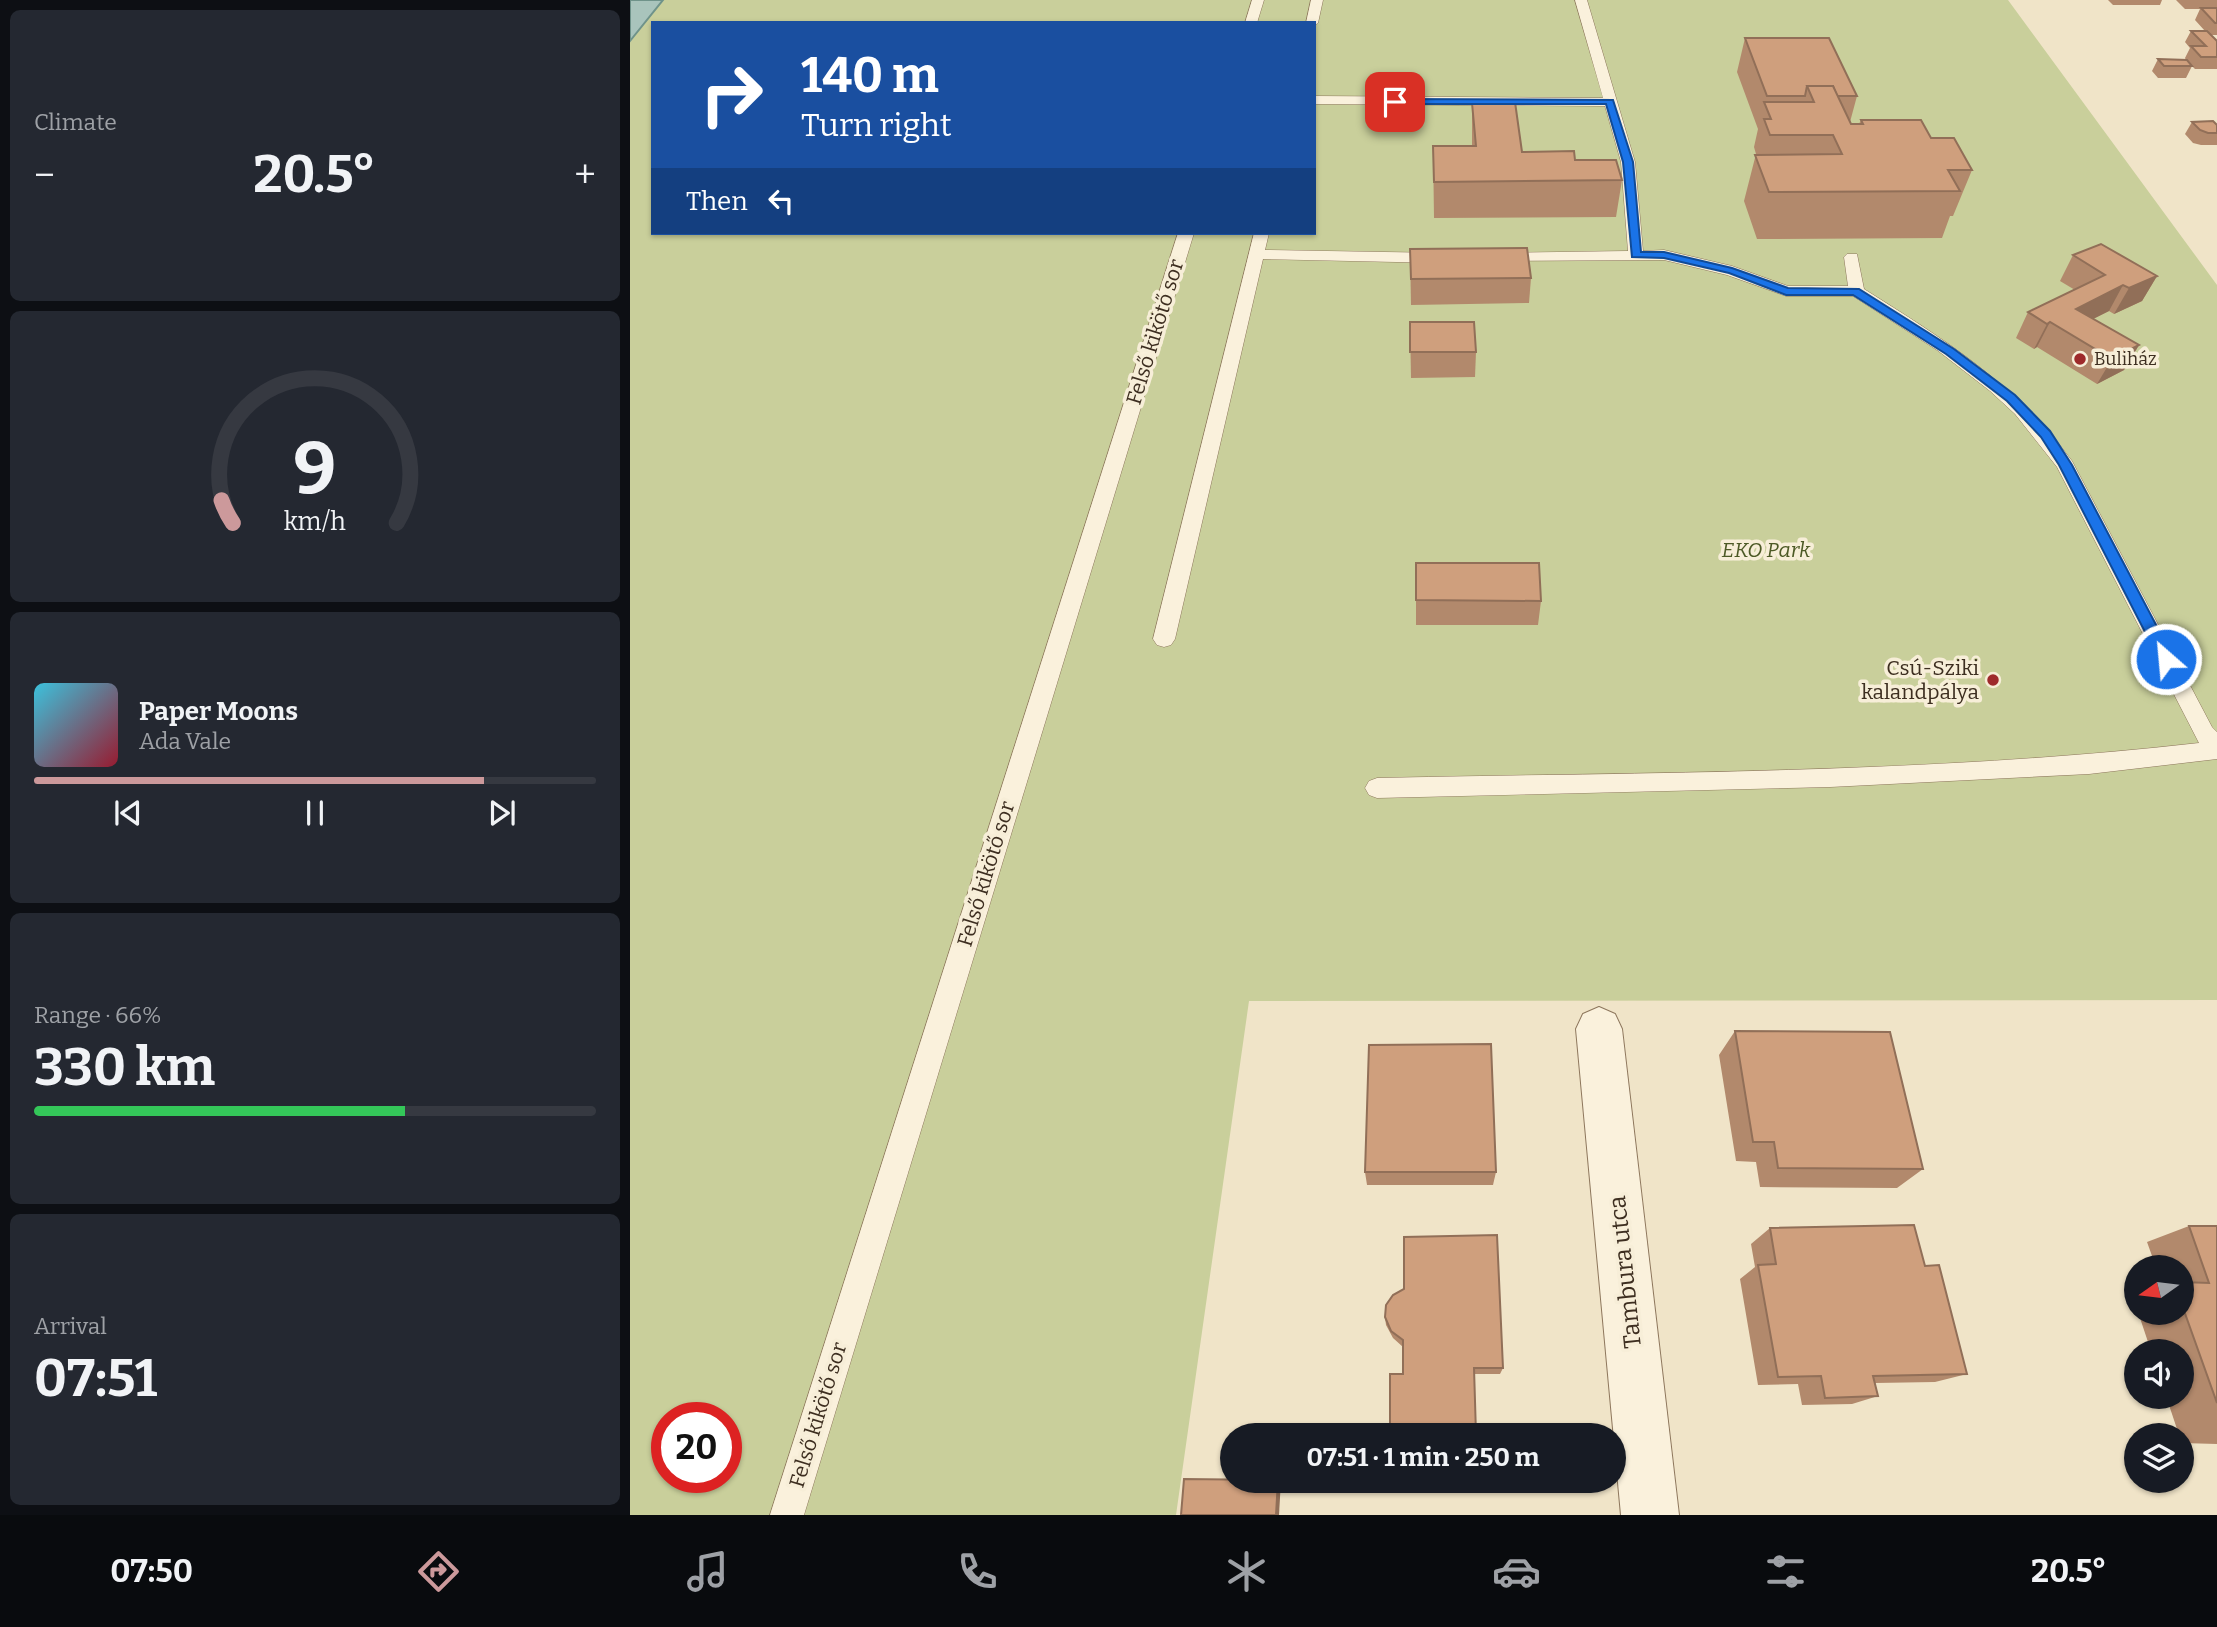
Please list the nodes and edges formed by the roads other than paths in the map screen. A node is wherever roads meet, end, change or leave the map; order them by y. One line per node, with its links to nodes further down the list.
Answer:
1 (1258, 0): 4 (lane)
2 (1317, 0): 5 (lane)
3 (1581, 0): 7 (lane)
4 (1252, 21)
5 (1312, 21)
6 (1316, 100): 7 (lane)
7 (1610, 102): 11 (lane)
8 (1185, 235): 20 (lane, Felső kikötő sor)
9 (1261, 235): 10 (lane)
10 (1256, 254): 13 (lane); 16 (lane)
11 (1636, 255): 14 (lane); 15 (lane)
12 (1852, 257): 15 (lane)
13 (1454, 258)
14 (1480, 258)
15 (1856, 291): 17 (lane)
16 (1164, 639)
17 (2217, 748): 18 (lane)
18 (1377, 788)
19 (1599, 1029): 21 (street, Tambura utca)
20 (787, 1515)
21 (1650, 1515)

